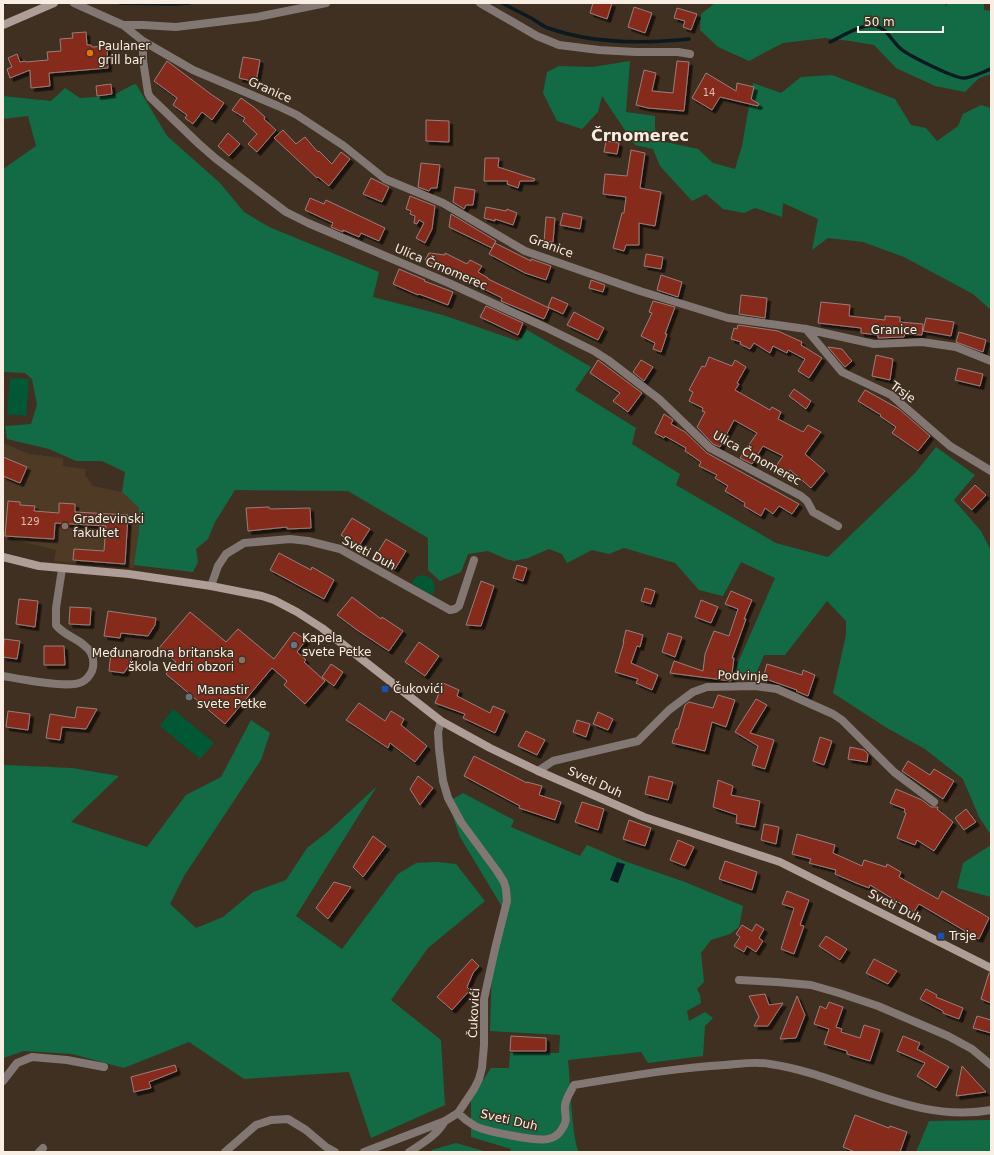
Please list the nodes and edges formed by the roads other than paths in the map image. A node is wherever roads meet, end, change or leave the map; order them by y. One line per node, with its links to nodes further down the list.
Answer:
1 (54, 3): 5 (main road)
2 (74, 3): 6 (street)
3 (326, 3): 6 (street)
4 (480, 3): 8 (street)
5 (3, 25)
6 (123, 26): 7 (street)
7 (143, 41): 9 (street, Granice); 12 (street, Ulica Črnomerec)
8 (690, 54)
9 (806, 329): 10 (street, Granice); 11 (street, Trsje)
10 (991, 361)
11 (991, 471)
12 (838, 526)
13 (3, 557): 15 (main road, Sveti Duh)
14 (474, 560): 16 (street, Sveti Duh)
15 (62, 569): 16 (main road, Sveti Duh); 17 (street)
16 (210, 586): 18 (main road, Sveti Duh)
17 (3, 676)
18 (441, 721): 19 (main road, Sveti Duh); 27 (street, Čukovići)
19 (538, 771): 20 (street, Podvinje); 21 (main road, Sveti Duh)
20 (934, 802)
21 (991, 968)
22 (739, 980): 23 (street)
23 (991, 1065)
24 (104, 1066): 25 (street)
25 (3, 1080)
26 (991, 1110): 27 (street, Sveti Duh)
27 (458, 1113): 28 (street, Čukovići)
28 (445, 1120): 31 (street, Čukovići); 32 (street, Čukovići)
29 (225, 1152): 30 (street)
30 (335, 1152)
31 (364, 1152)
32 (409, 1152)

